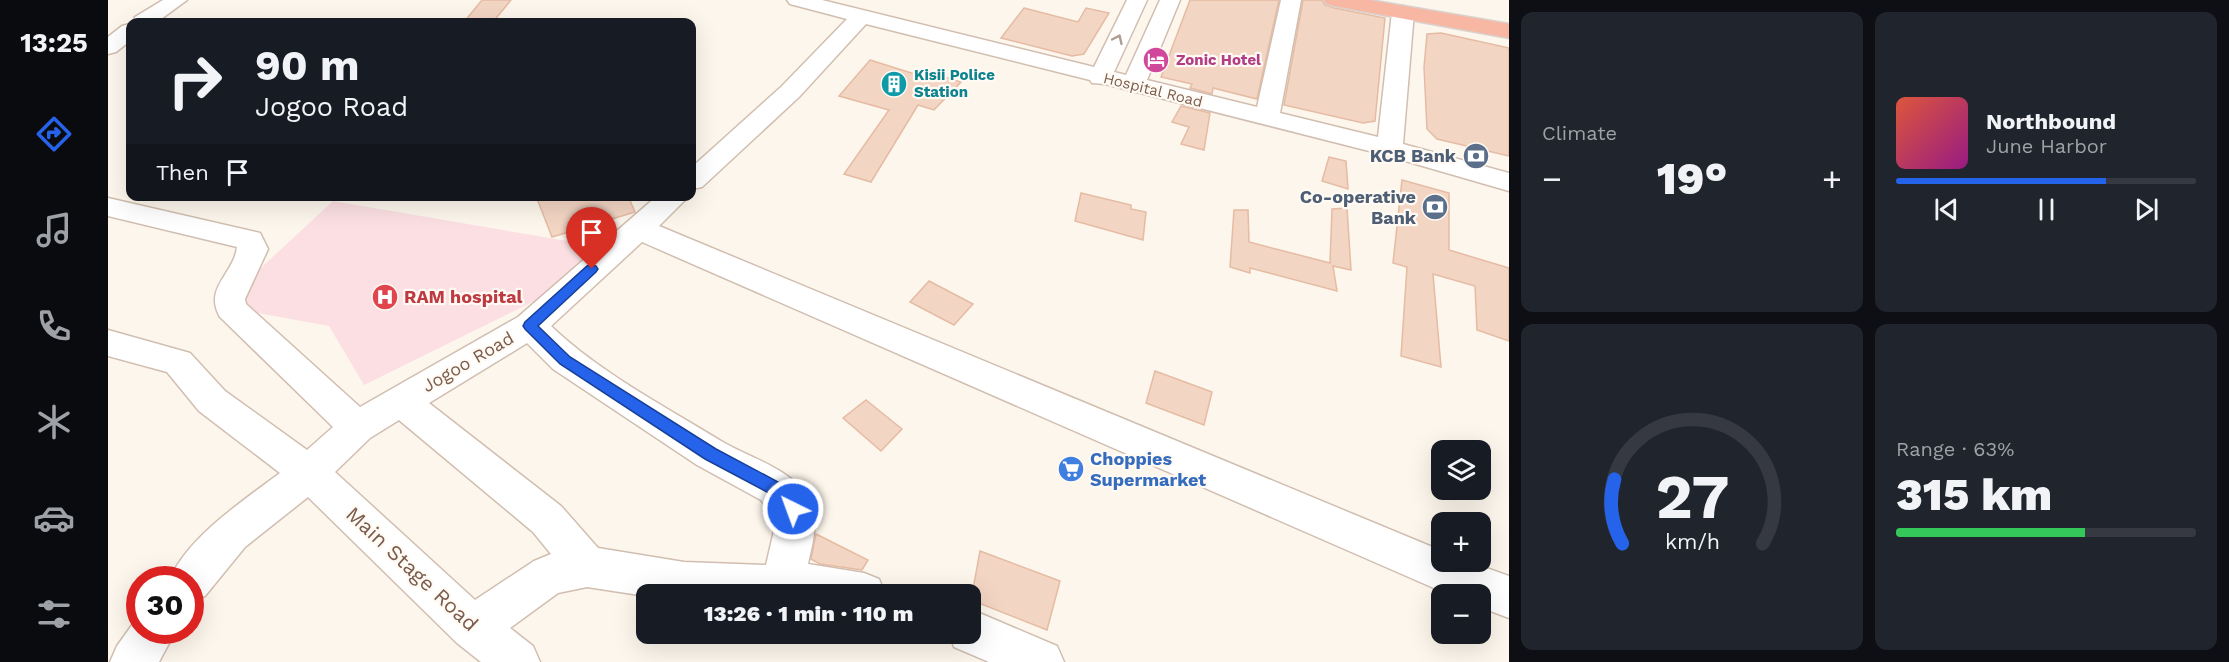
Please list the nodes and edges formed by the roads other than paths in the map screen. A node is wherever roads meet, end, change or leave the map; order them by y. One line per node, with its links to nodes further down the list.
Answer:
1 (177, 0): 8 (street)
2 (797, 0): 9 (street, Hospital Road)
3 (1137, 0): 13 (street, one-way to 3)
4 (1170, 0): 14 (street)
5 (1291, 0): 15 (street)
6 (1334, 0): 7 (highway)
7 (1403, 12): 10 (highway); 16 (street)
8 (150, 18)
9 (860, 18): 13 (street, Hospital Road); 17 (street)
10 (1509, 30)
11 (126, 34): 12 (street)
12 (108, 47)
13 (1100, 78): 14 (street, Hospital Road)
14 (1133, 85): 15 (street, Hospital Road)
15 (1267, 118): 16 (street, Hospital Road)
16 (1390, 148): 18 (street, Hospital Road)
17 (696, 178)
18 (1509, 182)
19 (670, 201): 21 (street, Jogoo Road)
20 (108, 207): 25 (street)
21 (639, 229): 22 (street, Jogoo Road); 33 (street)
22 (530, 326): 24 (street, Jogoo Road); 30 (street)
23 (108, 343): 26 (street, Main Stage Road)
24 (401, 401): 25 (street, Jogoo Road); 28 (street)
25 (357, 427): 26 (street, Jogoo Road)
26 (309, 473): 27 (street, Jogoo Road); 34 (street, Main Stage Road)
27 (204, 566)
28 (587, 567): 29 (street); 34 (street)
29 (684, 584)
30 (783, 584)
31 (792, 584): 32 (street)
32 (808, 584)
33 (1509, 597)
34 (472, 627): 38 (street, Main Stage Road)
35 (981, 636): 39 (street)
36 (145, 644): 37 (street)
37 (133, 662)
38 (517, 662)
39 (1041, 662)

